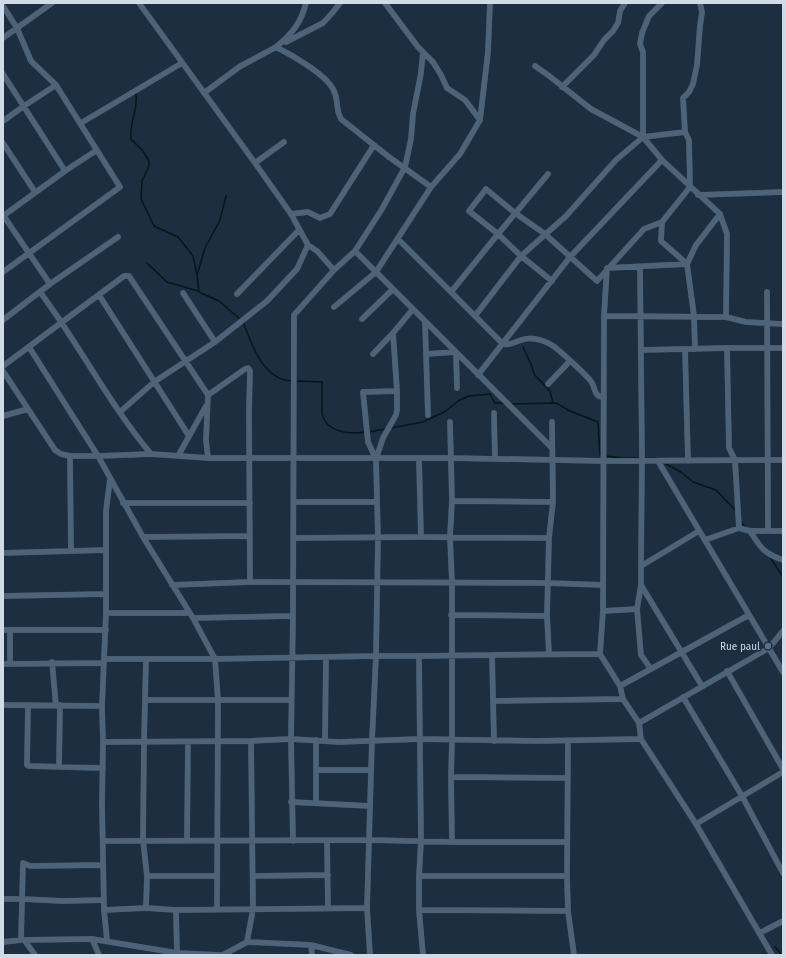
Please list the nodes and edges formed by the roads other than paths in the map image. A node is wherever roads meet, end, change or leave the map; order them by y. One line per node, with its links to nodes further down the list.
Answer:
1 (52, 3): 11 (street)
2 (139, 3): 15 (street)
3 (306, 3): 13 (street)
4 (340, 3): 13 (street)
5 (385, 3): 14 (street)
6 (490, 3): 22 (street)
7 (625, 3): 19 (street)
8 (662, 3): 26 (street)
9 (700, 3): 25 (street)
10 (3, 6): 11 (street)
11 (17, 28): 12 (street); 18 (street)
12 (3, 38)
13 (276, 47): 20 (street); 29 (street)
14 (423, 52): 22 (street); 33 (street)
15 (182, 63): 20 (street); 24 (street)
16 (534, 66): 19 (street)
17 (3, 74): 21 (street)
18 (56, 85): 21 (street); 24 (street)
19 (562, 87): 26 (street)
20 (204, 93): 32 (street)
21 (24, 106): 23 (street); 34 (street)
22 (480, 120): 36 (street)
23 (3, 122)
24 (81, 123): 30 (street)
25 (685, 132): 26 (street); 37 (street)
26 (643, 137): 31 (street); 48 (street)
27 (284, 142): 32 (street)
28 (3, 143): 38 (street)
29 (374, 145): 33 (street); 42 (street)
30 (96, 150): 34 (street); 53 (street)
31 (662, 160): 37 (street); 55 (street)
32 (255, 163): 42 (street)
33 (405, 168): 36 (street); 52 (street)
34 (65, 171): 38 (street)
35 (548, 174): 41 (street)
36 (431, 187): 50 (street)
37 (690, 187): 40 (street); 45 (street)
38 (35, 192): 44 (street)
39 (783, 192): 40 (street)
40 (698, 195): 43 (street)
41 (515, 213): 47 (street); 47 (street); 48 (street)
42 (291, 214): 46 (street)
43 (720, 214): 56 (street); 77 (street)
44 (3, 215): 53 (street)
45 (662, 222): 56 (street); 58 (street)
46 (299, 230): 51 (street); 69 (street)
47 (498, 234): 54 (street); 66 (street)
48 (545, 234): 54 (street); 55 (street)
49 (118, 236): 63 (street)
50 (398, 239): 61 (street); 66 (street)
51 (308, 244): 59 (street); 85 (street)
52 (355, 251): 59 (street); 61 (street)
53 (29, 253): 60 (street); 63 (street)
54 (521, 256): 62 (street); 73 (street)
55 (570, 257): 58 (street); 62 (street)
56 (687, 264): 57 (street); 76 (street)
57 (640, 267): 58 (street); 75 (street)
58 (607, 268): 74 (street)
59 (334, 270): 124 (street)
60 (3, 272)
61 (376, 272): 64 (street); 71 (street)
62 (552, 280): 86 (street)
63 (50, 284): 65 (street)
64 (393, 289): 72 (street); 78 (street)
65 (40, 292): 79 (street); 80 (street)
66 (451, 292): 73 (street)
67 (767, 292): 82 (street)
68 (183, 293): 85 (street)
69 (236, 294)
70 (99, 295): 80 (street); 97 (street); 102 (street)
71 (334, 307)
72 (412, 309): 81 (street); 84 (street)
73 (475, 316): 86 (street)
74 (604, 316): 75 (street); 107 (street)
75 (641, 316): 76 (street); 93 (street)
76 (694, 316): 77 (street); 92 (street)
77 (726, 317): 82 (street)
78 (362, 318)
79 (3, 320)
80 (62, 321): 87 (street); 110 (street)
81 (425, 322): 94 (street); 96 (street)
82 (768, 324): 83 (street); 89 (street)
83 (783, 324)
84 (393, 333): 95 (street); 105 (street)
85 (215, 342): 97 (street)
86 (503, 344): 98 (street); 101 (street)
87 (29, 347): 99 (street); 120 (street)
88 (727, 348): 89 (street); 92 (street); 129 (street)
89 (768, 348): 90 (street); 130 (street)
90 (783, 348)
91 (685, 349): 92 (street); 93 (street); 136 (street)
92 (696, 349)
93 (641, 350): 134 (street)
94 (456, 352): 96 (street); 101 (street); 104 (street)
95 (373, 354)
96 (426, 354): 112 (street)
97 (186, 360): 102 (street); 106 (street)
98 (570, 361): 103 (street); 107 (street)
99 (3, 366)
100 (3, 372): 109 (street)
101 (478, 375): 117 (street)
102 (154, 382): 110 (street); 116 (street)
103 (548, 384)
104 (457, 388)
105 (397, 391): 126 (street); 126 (street)
106 (208, 395): 108 (street); 123 (street)
107 (604, 397): 133 (street)
108 (207, 404): 116 (street); 122 (street)
109 (28, 408): 113 (street); 119 (street)
110 (120, 412): 118 (street)
111 (494, 413): 128 (street)
112 (428, 415)
113 (3, 416)
114 (450, 422): 125 (street)
115 (552, 422): 117 (street)
116 (189, 436): 121 (street)
117 (552, 448): 132 (street)
118 (151, 454): 120 (street); 121 (street)
119 (70, 456): 120 (street); 158 (street)
120 (98, 456): 137 (street)
121 (178, 456): 122 (street)
122 (208, 458): 123 (street)
123 (249, 458): 124 (street); 143 (street)
124 (294, 458): 126 (street); 139 (street)
125 (451, 458): 127 (street); 128 (street); 138 (street)
126 (376, 459): 127 (street); 140 (street)
127 (420, 459): 150 (street)
128 (495, 459): 132 (street)
129 (735, 460): 130 (street); 136 (street); 144 (street)
130 (768, 460): 131 (street); 145 (street)
131 (783, 460)
132 (553, 461): 133 (street); 141 (street)
133 (604, 461): 134 (street); 168 (street)
134 (642, 461): 135 (street); 161 (street)
135 (658, 461): 136 (street); 146 (street)
136 (688, 461)
137 (110, 479): 142 (street); 157 (street)
138 (452, 501): 141 (street); 151 (street)
139 (294, 502): 140 (street); 153 (street)
140 (377, 502): 154 (street)
141 (553, 502): 155 (street)
142 (123, 503): 143 (street); 152 (street)
143 (250, 503): 149 (street)
144 (739, 528): 147 (street); 156 (street)
145 (768, 530): 147 (street); 148 (street)
146 (699, 531): 156 (street); 161 (street)
147 (750, 531): 160 (street)
148 (783, 531)
149 (250, 536): 152 (street); 162 (street)
150 (421, 536): 151 (street); 154 (street)
151 (450, 536): 155 (street); 165 (street)
152 (144, 537): 167 (street)
153 (294, 538): 154 (street); 163 (street)
154 (378, 538): 164 (street)
155 (549, 538): 166 (street)
156 (705, 540): 176 (street)
157 (106, 550): 158 (street); 170 (street)
158 (71, 551): 159 (street)
159 (3, 553)
160 (783, 560)
161 (642, 566): 169 (street)
162 (250, 582): 163 (street); 167 (street)
163 (293, 582): 164 (street); 178 (street)
164 (377, 583): 165 (street); 190 (street)
165 (452, 583): 166 (street); 177 (street)
166 (548, 583): 168 (street); 179 (street)
167 (172, 585): 174 (street)
168 (604, 585): 173 (street)
169 (641, 585): 172 (street); 186 (street)
170 (106, 594): 171 (street); 175 (street)
171 (3, 596)
172 (637, 609): 173 (street); 201 (street)
173 (603, 610): 189 (street)
174 (189, 612): 175 (street); 180 (street)
175 (106, 613): 183 (street)
176 (749, 614): 185 (street); 186 (street)
177 (451, 615): 179 (street); 192 (street)
178 (293, 616): 180 (street); 193 (street)
179 (547, 616): 188 (street)
180 (192, 618): 196 (street)
181 (3, 630): 182 (street)
182 (10, 630): 183 (street); 199 (street)
183 (106, 630): 197 (street)
184 (783, 631): 185 (street)
185 (769, 648): 202 (street); 203 (street)
186 (682, 652): 201 (street); 205 (street)
187 (492, 654): 188 (street); 192 (street); 211 (street)
188 (549, 654): 189 (street)
189 (600, 654): 204 (street)
190 (376, 656): 191 (street); 194 (street); 222 (street)
191 (419, 656): 192 (street); 218 (street)
192 (452, 656): 225 (street)
193 (292, 657): 194 (street); 196 (street); 210 (street)
194 (326, 657): 221 (street)
195 (146, 659): 196 (street); 197 (street); 208 (street)
196 (215, 659): 209 (street)
197 (104, 661): 198 (street); 215 (street)
198 (52, 662): 199 (street); 213 (street)
199 (10, 663): 200 (street)
200 (3, 664)
201 (651, 669): 204 (street)
202 (727, 671): 205 (street); 233 (street)
203 (783, 672)
204 (620, 686): 207 (street)
205 (702, 686): 206 (street)
206 (683, 697): 216 (street); 239 (street)
207 (623, 699): 211 (street); 216 (street)
208 (145, 700): 209 (street); 229 (street)
209 (218, 700): 210 (street); 223 (street)
210 (291, 700): 217 (street)
211 (493, 701): 226 (street)
212 (3, 705): 214 (street)
213 (58, 705): 214 (street); 215 (street); 231 (street)
214 (28, 706): 231 (street)
215 (102, 706): 228 (street)
216 (639, 723): 219 (street)
217 (291, 739): 220 (street); 224 (street); 240 (street)
218 (420, 739): 222 (street); 225 (street); 252 (street)
219 (641, 739): 227 (street); 243 (street)
220 (316, 740): 221 (street); 234 (street)
221 (325, 740): 222 (street)
222 (372, 740): 235 (street)
223 (218, 741): 224 (street); 230 (street); 246 (street)
224 (251, 741): 249 (street)
225 (452, 741): 226 (street); 237 (street)
226 (494, 741): 227 (street)
227 (568, 741): 238 (street)
228 (103, 742): 229 (street); 232 (street)
229 (144, 742): 230 (street); 244 (street)
230 (188, 742): 245 (street)
231 (59, 767): 232 (street)
232 (103, 768): 248 (street)
233 (783, 769)
234 (316, 770): 235 (street); 241 (street)
235 (371, 770): 242 (street)
236 (783, 772): 239 (street)
237 (451, 778): 238 (street); 253 (street)
238 (567, 778): 254 (street)
239 (742, 796): 243 (street); 256 (street)
240 (292, 802): 241 (street); 250 (street)
241 (316, 804): 242 (street)
242 (370, 806): 247 (street)
243 (696, 824): 276 (street)
244 (143, 840): 245 (street); 248 (street); 258 (street)
245 (187, 840): 246 (street)
246 (217, 840): 249 (street); 259 (street)
247 (370, 840): 251 (street); 252 (street); 268 (street)
248 (104, 841): 255 (street)
249 (252, 841): 250 (street); 260 (street)
250 (293, 841): 251 (street)
251 (327, 841): 257 (street)
252 (421, 841): 253 (street); 261 (street)
253 (452, 842): 254 (street)
254 (566, 842): 262 (street)
255 (104, 865): 264 (street); 265 (street)
256 (783, 873)
257 (328, 875): 260 (street); 267 (street)
258 (147, 876): 259 (street); 266 (street)
259 (218, 876): 269 (street)
260 (253, 876): 270 (street)
261 (419, 876): 262 (street); 273 (street)
262 (567, 876): 274 (street)
263 (3, 899): 264 (street)
264 (22, 899): 265 (street); 279 (street)
265 (104, 900): 271 (street)
266 (146, 908): 271 (street); 272 (street)
267 (328, 908): 268 (street); 270 (street)
268 (367, 908): 291 (street)
269 (217, 909): 270 (street); 272 (street)
270 (253, 909): 281 (street)
271 (104, 910): 278 (street)
272 (176, 910): 283 (street)
273 (419, 910): 274 (street); 292 (street)
274 (568, 911): 293 (street)
275 (783, 921): 276 (street)
276 (760, 933): 294 (street)
277 (92, 939): 278 (street); 279 (street); 286 (street)
278 (107, 940): 283 (street)
279 (23, 941): 280 (street); 285 (street)
280 (3, 942)
281 (247, 942): 282 (street); 288 (street)
282 (311, 945): 289 (street); 290 (street)
283 (177, 952): 284 (street)
284 (184, 954): 287 (street)
285 (35, 955)
286 (99, 955)
287 (220, 955)
288 (224, 955)
289 (312, 955)
290 (351, 955)
291 (370, 955)
292 (423, 955)
293 (574, 955)
294 (772, 955)

